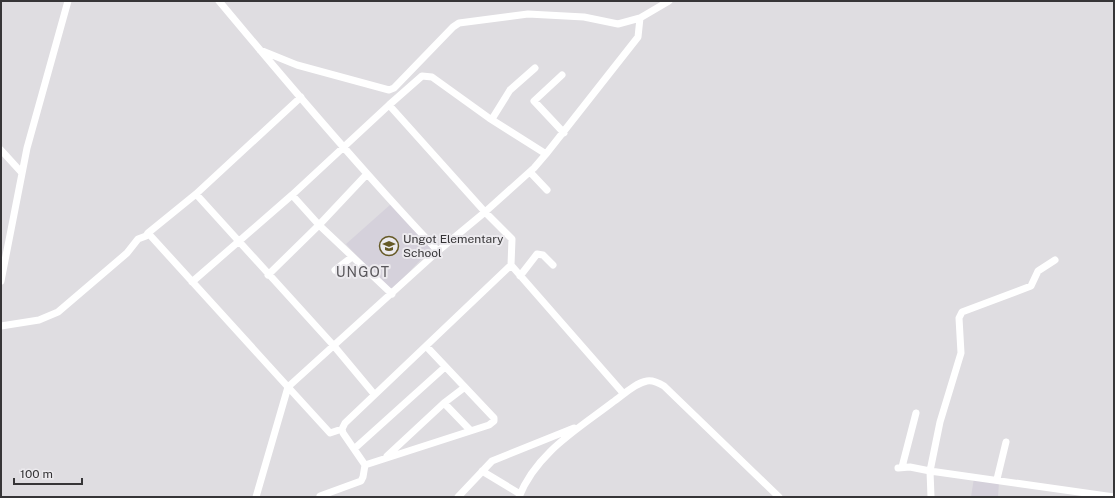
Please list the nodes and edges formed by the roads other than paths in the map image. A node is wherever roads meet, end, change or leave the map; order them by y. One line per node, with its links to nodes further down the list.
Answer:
1 (68, 1): 16 (street)
2 (220, 1): 5 (street)
3 (669, 1): 4 (street)
4 (640, 18): 5 (street); 11 (street)
5 (260, 50): 8 (street)
6 (535, 68): 10 (street)
7 (562, 75): 11 (street)
8 (301, 97): 12 (street); 19 (street)
9 (389, 105): 10 (street); 12 (street); 21 (street)
10 (492, 120): 14 (street)
11 (564, 133): 14 (street)
12 (345, 146): 17 (street); 20 (street)
13 (1, 150): 16 (street)
14 (546, 154): 15 (street)
15 (530, 172): 18 (street); 21 (street)
16 (22, 173): 33 (street)
17 (367, 174): 22 (street); 25 (street)
18 (547, 190)
19 (196, 194): 23 (street); 24 (street)
20 (292, 195): 22 (street); 24 (street)
21 (485, 212): 25 (street); 28 (street)
22 (319, 225): 26 (street); 31 (street)
23 (148, 233): 34 (street); 36 (street)
24 (238, 241): 31 (street); 34 (street)
25 (438, 251): 35 (street)
26 (352, 257): 30 (street); 35 (street)
27 (1055, 260): 56 (street)
28 (511, 265): 32 (street); 38 (street)
29 (553, 265): 32 (street)
30 (335, 270)
31 (268, 275): 37 (street)
32 (520, 276): 42 (street)
33 (1, 281)
34 (192, 282): 40 (street)
35 (392, 294): 37 (street)
36 (1, 326)
37 (334, 346): 40 (street); 43 (street)
38 (426, 346): 39 (street); 43 (street)
39 (445, 367): 41 (street); 52 (street)
40 (288, 387): 47 (street); 61 (street)
41 (465, 388): 44 (street); 48 (street)
42 (623, 393): 46 (street); 63 (street)
43 (374, 394): 47 (street)
44 (444, 403): 48 (street); 53 (street)
45 (916, 413): 56 (street)
46 (580, 425): 49 (street); 51 (street)
47 (342, 428): 52 (street)
48 (470, 430): 53 (street)
49 (551, 436): 51 (street); 55 (street)
50 (1006, 442): 57 (street)
51 (557, 444): 59 (street)
52 (354, 449): 54 (street)
53 (385, 458): 54 (street)
54 (365, 465): 60 (street)
55 (482, 470): 59 (street); 62 (street)
56 (930, 471): 57 (street); 64 (street)
57 (997, 479): 58 (street)
58 (1070, 494): 65 (street)
59 (520, 495)
60 (320, 496)
61 (256, 497)
62 (458, 497)
63 (779, 497)
64 (931, 497)
65 (1114, 497)

